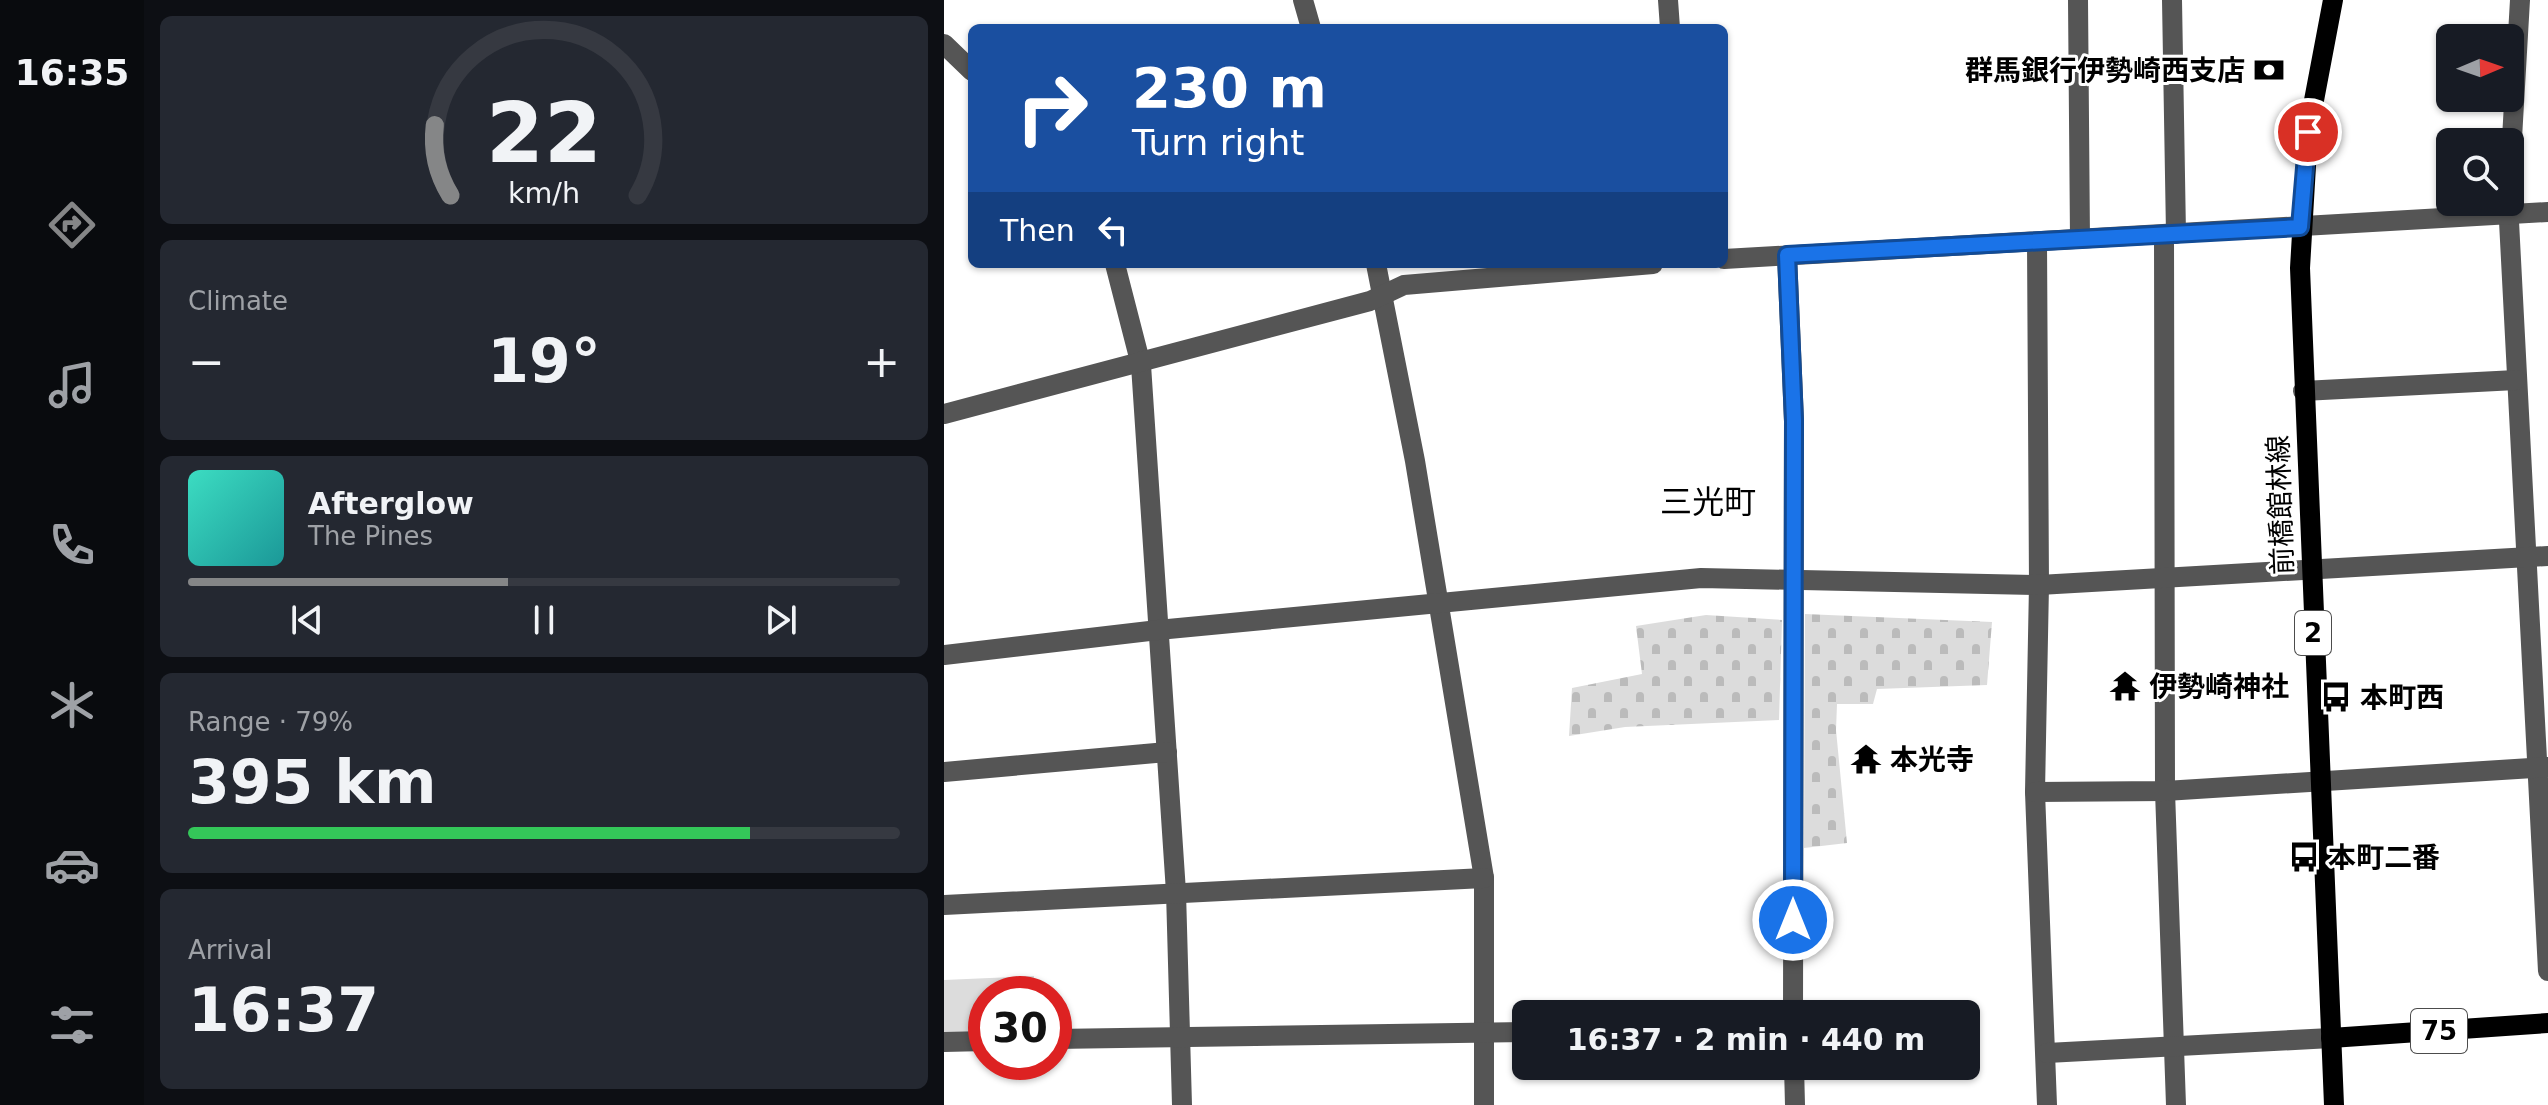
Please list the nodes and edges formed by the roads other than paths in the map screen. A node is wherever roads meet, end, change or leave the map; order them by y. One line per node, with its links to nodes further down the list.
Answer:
1 (1303, 0): 7 (street)
2 (1668, 0): 8 (street)
3 (2078, 0): 18 (street)
4 (2172, 0): 17 (street)
5 (2333, 0): 16 (main road, 前橋館林線 / 2)
6 (2520, 0): 11 (street)
7 (1310, 24)
8 (1670, 24)
9 (944, 44): 10 (street)
10 (968, 67)
11 (2513, 128)
12 (2524, 210): 13 (street)
13 (2548, 212)
14 (2436, 215): 16 (street)
15 (2508, 216): 27 (street)
16 (2300, 227): 17 (street); 28 (main road, 前橋館林線 / 2)
17 (2170, 234): 18 (street); 32 (street)
18 (2080, 239): 19 (street)
19 (2037, 242): 20 (street); 34 (street)
20 (1787, 255): 21 (street); 33 (street)
21 (1728, 259)
22 (1116, 268): 26 (street)
23 (1377, 268): 25 (street)
24 (1606, 268): 25 (street)
25 (1385, 293): 26 (street); 35 (street)
26 (1141, 365): 29 (street); 36 (street)
27 (2516, 380): 28 (street); 30 (street)
28 (2303, 391): 31 (main road, 前橋館林線 / 2)
29 (944, 414)
30 (2538, 557): 31 (street); 38 (street)
31 (2310, 569): 32 (street); 42 (main road, 前橋館林線 / 2)
32 (2166, 576): 34 (street); 43 (street)
33 (1795, 579): 34 (street); 35 (street); 49 (street)
34 (2039, 585): 44 (street)
35 (1438, 602): 36 (street); 45 (street)
36 (1158, 630): 37 (street); 39 (street)
37 (944, 655)
38 (2541, 664): 40 (street)
39 (1167, 752): 41 (street); 46 (street)
40 (2543, 767): 42 (street); 48 (street)
41 (944, 772)
42 (2321, 784): 43 (street); 54 (main road, 前橋館林線 / 2)
43 (2165, 791): 44 (street); 58 (street)
44 (2035, 792): 59 (street)
45 (1484, 878): 46 (street); 51 (street)
46 (1176, 892): 47 (street); 53 (street)
47 (944, 905)
48 (2548, 971)
49 (1793, 1000)
50 (2548, 1023): 54 (main road, 75)
51 (1484, 1031): 52 (street); 53 (street); 62 (street)
52 (1512, 1032)
53 (1180, 1036): 55 (street); 61 (street)
54 (2331, 1038): 58 (street); 66 (main road, 前橋館林線 / 2)
55 (1072, 1039)
56 (968, 1041): 57 (street)
57 (944, 1042)
58 (2175, 1047): 59 (street); 65 (street)
59 (2047, 1053): 64 (street)
60 (1794, 1080): 63 (street)
61 (1182, 1105)
62 (1484, 1105)
63 (1795, 1105)
64 (2047, 1105)
65 (2176, 1105)
66 (2334, 1105)

